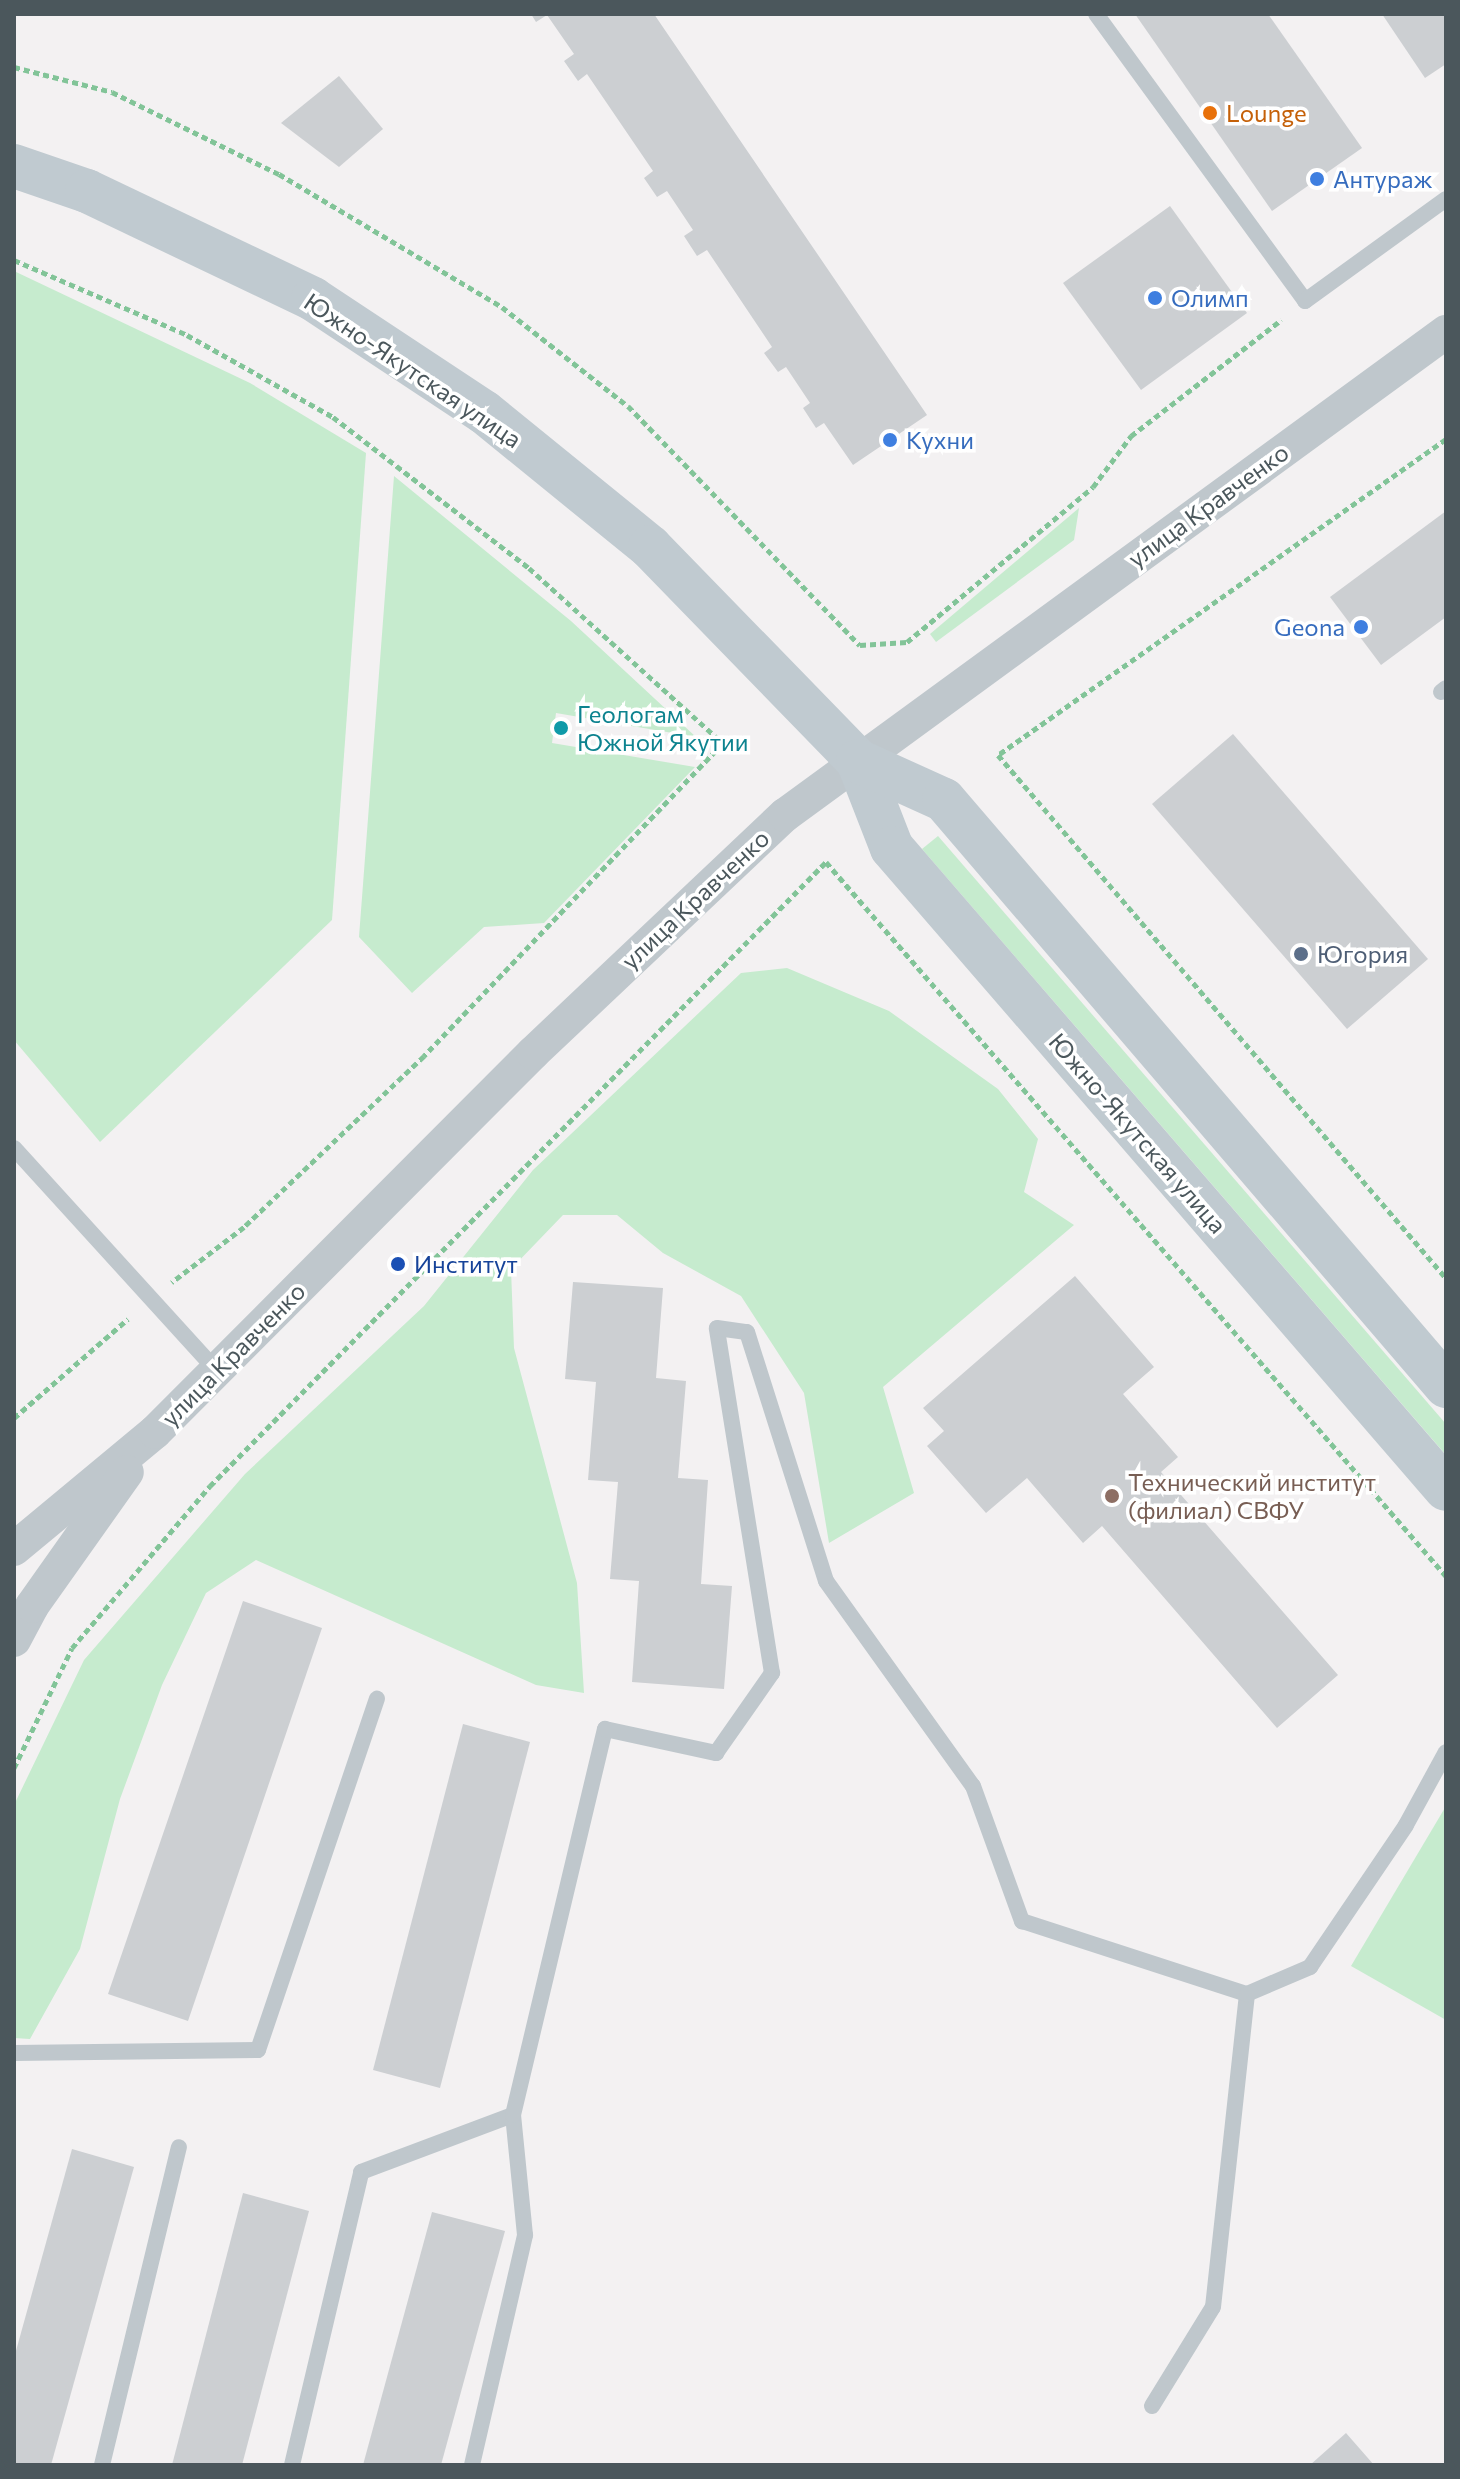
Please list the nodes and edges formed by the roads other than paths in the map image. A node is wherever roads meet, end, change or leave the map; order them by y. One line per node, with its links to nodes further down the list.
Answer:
1 (1096, 14): 3 (lane)
2 (14, 166): 5 (street, Южно-Якутская улица)
3 (1446, 199)
4 (1446, 332): 5 (street, улица Кравченко)
5 (858, 761): 7 (street, улица Кравченко); 8 (street, Южно-Якутская улица); 10 (street, Южно-Якутская улица)
6 (14, 1148): 7 (lane)
7 (217, 1371): 9 (street, улица Кравченко)
8 (1446, 1386)
9 (155, 1432): 11 (street, улица Кравченко); 12 (street)
10 (1446, 1489)
11 (14, 1549)
12 (14, 1640)
13 (377, 1699): 16 (lane)
14 (1446, 1752): 15 (lane)
15 (1247, 1994): 17 (lane); 19 (lane)
16 (14, 2053)
17 (513, 2115): 21 (lane); 22 (lane)
18 (179, 2147): 20 (lane)
19 (1152, 2406)
20 (102, 2465)
21 (292, 2465)
22 (472, 2465)

